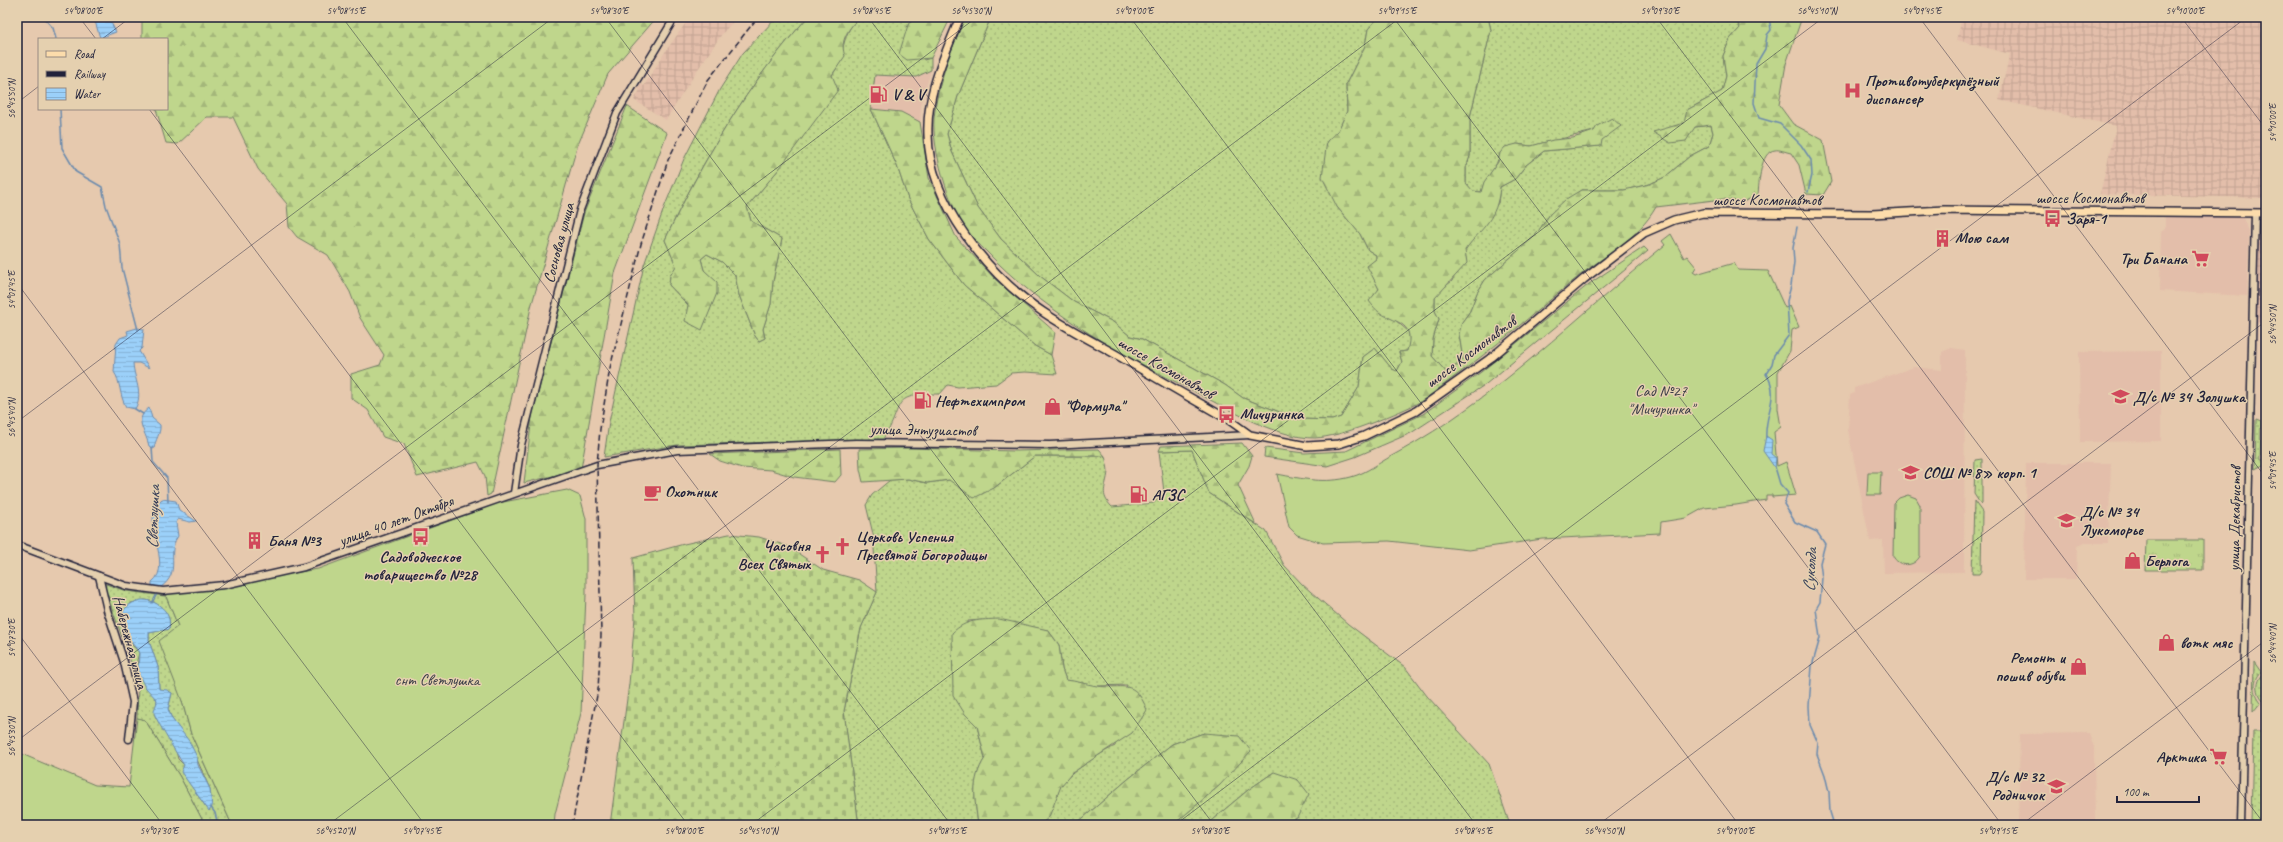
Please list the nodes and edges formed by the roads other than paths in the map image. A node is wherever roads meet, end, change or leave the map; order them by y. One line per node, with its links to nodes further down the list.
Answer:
1 (675, 17): 7 (street, Сосновая улица)
2 (960, 17): 5 (main road, шоссе Космонавтов)
3 (2255, 213): 4 (main road, шоссе Космонавтов); 5 (main road, шоссе Космонавтов); 11 (street, улица Декабристов)
4 (2266, 213)
5 (1250, 435): 6 (street, улица Энтузиастов)
6 (597, 465): 7 (street, улица 40 лет Октября)
7 (514, 493): 9 (street, улица 40 лет Октября)
8 (17, 545): 9 (street, улица 40 лет Октября)
9 (99, 576): 10 (street, Набережная улица)
10 (129, 739)
11 (2241, 825)

